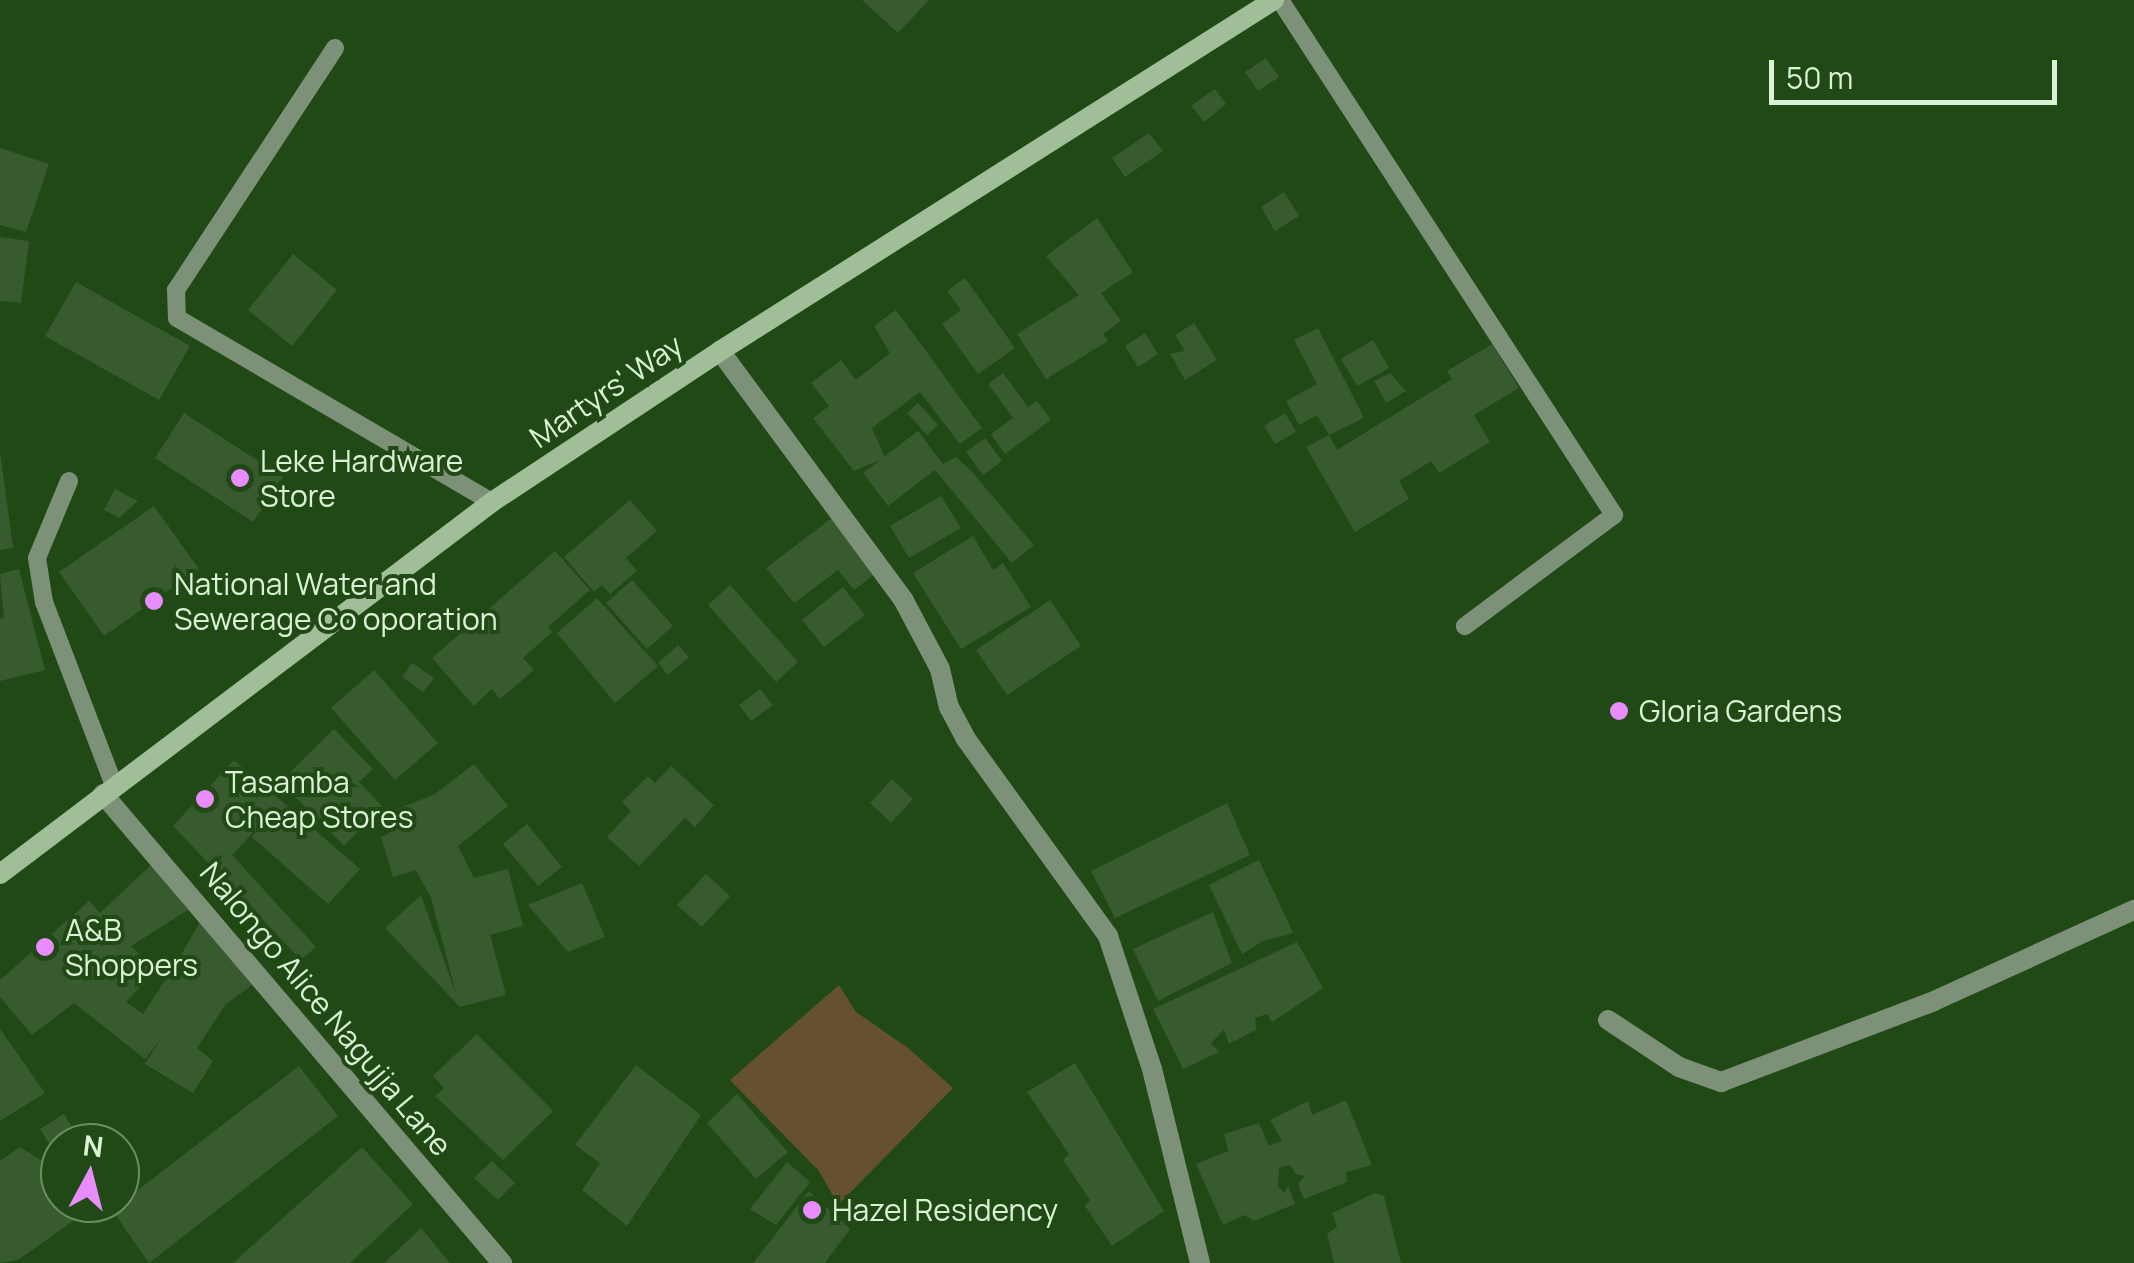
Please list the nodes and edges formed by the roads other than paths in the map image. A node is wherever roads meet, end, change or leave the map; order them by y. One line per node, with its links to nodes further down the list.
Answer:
1 (1277, 0): 3 (main road, Martyrs' Way); 6 (lane)
2 (334, 48): 5 (lane)
3 (720, 351): 5 (main road, Martyrs' Way); 12 (street)
4 (69, 481): 7 (lane)
5 (492, 502): 7 (main road, Martyrs' Way)
6 (1465, 626)
7 (109, 790): 8 (main road, Martyrs' Way); 11 (street, Nalongo Alice Nagujja Lane)
8 (0, 874)
9 (2134, 910): 10 (street)
10 (1608, 1020)
11 (502, 1263)
12 (1200, 1263)

